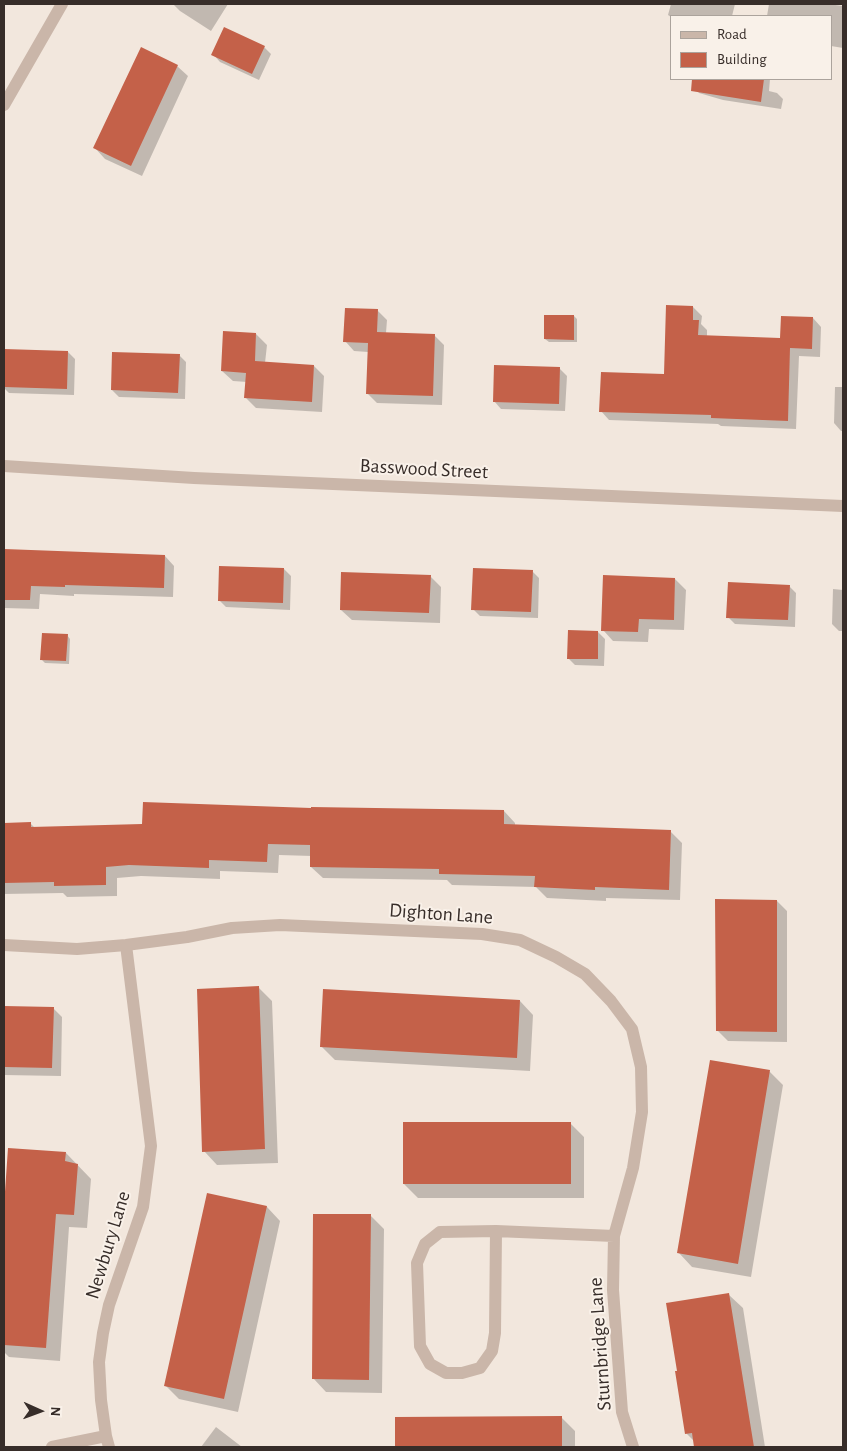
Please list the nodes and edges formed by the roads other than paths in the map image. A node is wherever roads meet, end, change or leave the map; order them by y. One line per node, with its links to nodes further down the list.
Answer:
1 (62, 4): 2 (street)
2 (4, 105)
3 (4, 466): 4 (street, Basswood Street)
4 (843, 506)
5 (4, 945): 6 (street, Dighton Lane)
6 (126, 945): 8 (street, Dighton Lane); 9 (street, Newbury Lane)
7 (496, 1231): 7 (street); 8 (street)
8 (614, 1236): 11 (street, Sturnbridge Lane)
9 (108, 1442): 10 (street)
10 (52, 1447)
11 (633, 1447)

